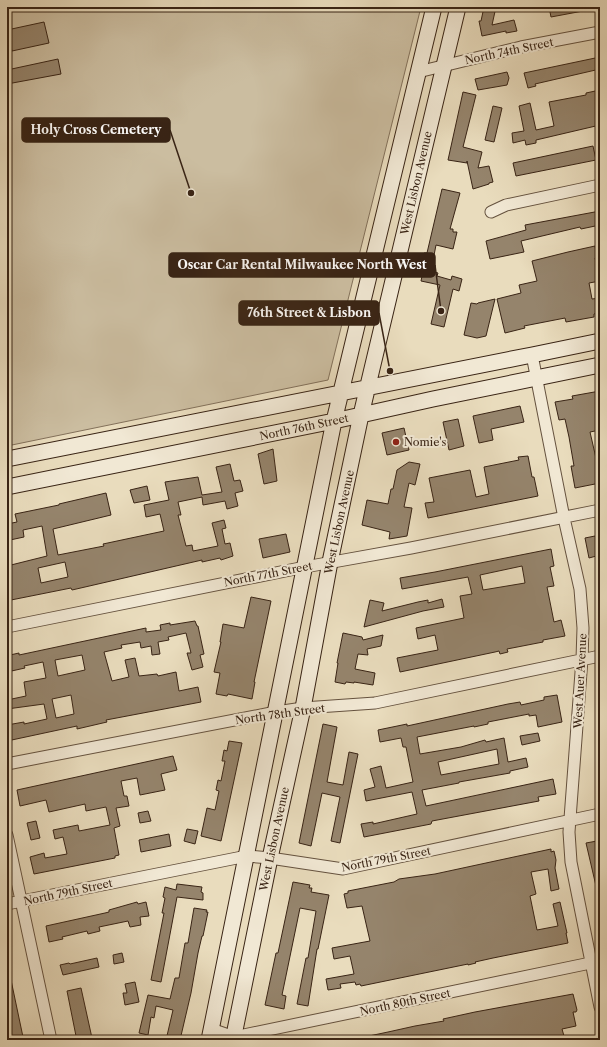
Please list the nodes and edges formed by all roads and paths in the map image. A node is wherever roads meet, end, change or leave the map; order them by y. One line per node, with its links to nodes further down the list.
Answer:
1 (434, 7): 5 (main road, West Lisbon Avenue)
2 (458, 7): 4 (main road, West Lisbon Avenue)
3 (600, 32): 4 (street, North 74th Street)
4 (444, 65): 5 (street, North 74th Street); 12 (main road, West Lisbon Avenue)
5 (418, 72): 13 (main road, West Lisbon Avenue)
6 (600, 185): 7 (street)
7 (491, 212)
8 (600, 341): 9 (main road)
9 (532, 355): 11 (street, West Auer Avenue); 12 (main road)
10 (600, 364): 11 (main road, North 76th Street)
11 (536, 377): 14 (main road, North 76th Street); 19 (street, West Auer Avenue)
12 (368, 388): 13 (main road); 14 (main road, West Lisbon Avenue)
13 (341, 393): 15 (main road, West Lisbon Avenue); 16 (main road)
14 (361, 415): 15 (main road, North 76th Street); 20 (main road, West Lisbon Avenue)
15 (334, 421): 17 (main road, North 76th Street); 21 (main road, West Lisbon Avenue)
16 (7, 459)
17 (7, 487)
18 (600, 510): 19 (street, North 77th Street)
19 (564, 518): 20 (street, North 77th Street); 24 (street, West Auer Avenue)
20 (330, 562): 21 (street, North 77th Street); 25 (main road, West Lisbon Avenue)
21 (305, 567): 22 (street, North 77th Street); 26 (main road, West Lisbon Avenue)
22 (7, 627)
23 (600, 656): 24 (street, North 78th Street)
24 (582, 659): 25 (street, North 78th Street); 29 (street, West Auer Avenue)
25 (303, 708): 26 (street, North 78th Street); 32 (main road, West Lisbon Avenue)
26 (276, 712): 27 (street, North 78th Street); 31 (main road, West Lisbon Avenue)
27 (7, 764)
28 (600, 814): 29 (street, North 79th Street)
29 (569, 821): 32 (street, North 79th Street); 35 (street, West Auer Avenue)
30 (7, 836): 33 (street)
31 (247, 856): 32 (street, North 79th Street); 33 (street, North 79th Street); 37 (main road, West Lisbon Avenue)
32 (270, 858): 38 (main road, West Lisbon Avenue)
33 (22, 901): 34 (street, North 79th Street); 39 (street)
34 (7, 904)
35 (595, 962): 36 (street, West Auer Avenue); 38 (street, North 80th Street)
36 (600, 1007)
37 (210, 1035): 38 (street)
38 (233, 1038)
39 (51, 1040)

